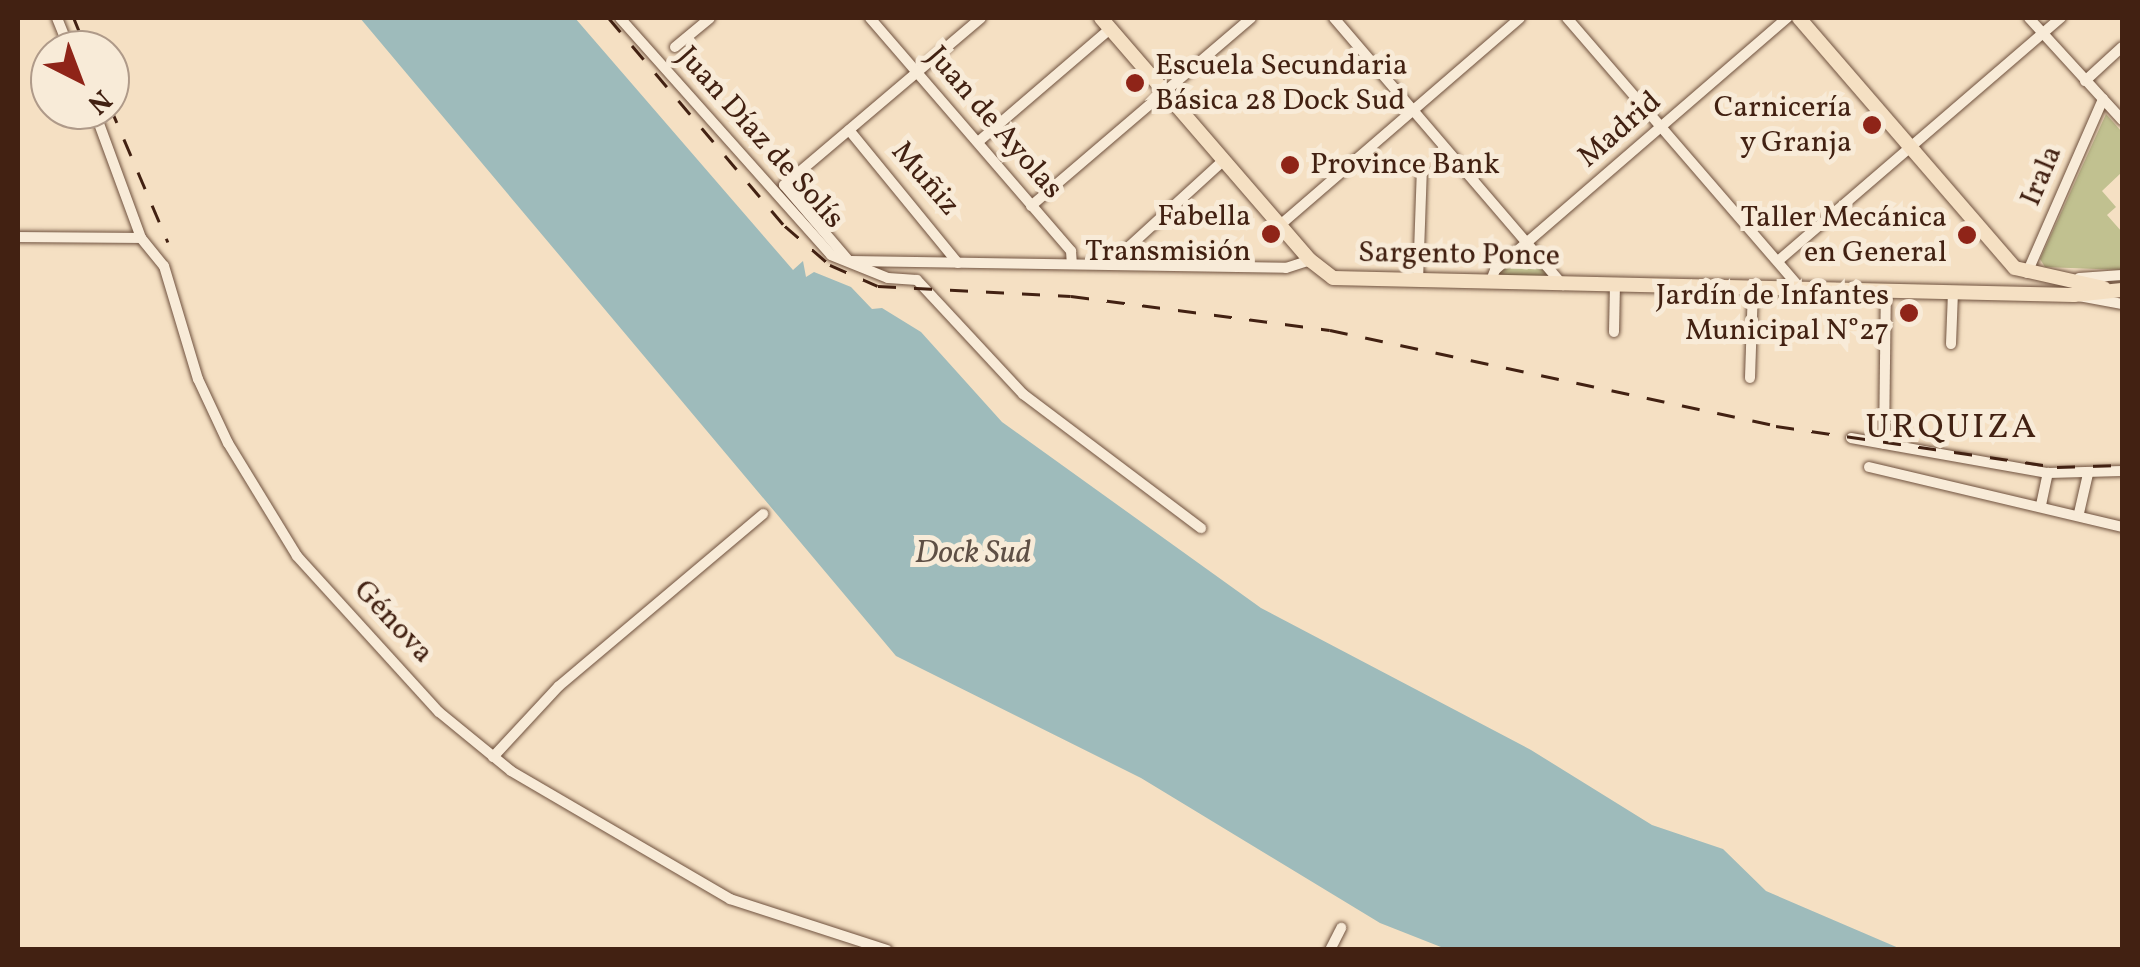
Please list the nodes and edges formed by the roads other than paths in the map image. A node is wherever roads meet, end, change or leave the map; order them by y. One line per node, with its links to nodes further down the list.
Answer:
1 (620, 18): 37 (street, Juan Díaz de Solís)
2 (710, 18): 16 (street)
3 (870, 18): 17 (street, Juan de Ayolas)
4 (982, 18): 17 (street)
5 (1251, 18): 19 (street)
6 (1334, 18): 21 (street)
7 (1520, 18): 21 (street)
8 (1567, 18): 23 (street)
9 (1788, 18): 23 (street, Madrid)
10 (1799, 18): 27 (main road)
11 (2029, 18): 14 (street)
12 (2060, 18): 14 (street)
13 (1106, 23): 19 (main road); 26 (street)
14 (2042, 33): 18 (street); 27 (street)
15 (2122, 47): 18 (street)
16 (675, 48)
17 (918, 72): 25 (street); 26 (street, Juan de Ayolas)
18 (2085, 80): 20 (street)
19 (1165, 91): 28 (main road); 30 (street)
20 (2103, 100): 22 (street); 41 (street, Irala)
21 (1414, 110): 31 (street); 34 (street)
22 (2122, 120)
23 (1662, 127): 34 (street, Madrid); 36 (street)
24 (101, 130): 33 (street, Génova)
25 (849, 130): 37 (street); 38 (street, Muñiz)
26 (978, 142): 30 (street, Juan de Ayolas)
27 (1910, 146): 36 (street); 41 (main road)
28 (1224, 160): 31 (main road); 40 (street)
29 (1422, 167): 44 (street)
30 (1032, 206): 39 (street, Juan de Ayolas)
31 (1279, 226): 35 (main road)
32 (18, 237): 33 (street)
33 (141, 238): 70 (street, Génova)
34 (1529, 240): 45 (street, Madrid); 46 (street)
35 (1310, 260): 40 (street); 44 (main road, Sargento Ponce)
36 (1778, 260): 49 (street)
37 (850, 262): 38 (street); 68 (street, Juan Díaz de Solís)
38 (958, 263): 39 (street)
39 (1072, 264): 40 (street)
40 (1109, 265)
41 (2021, 270): 43 (main road); 53 (main road)
42 (2122, 275): 43 (street)
43 (2065, 280): 50 (main road)
44 (1418, 281): 45 (main road, Sargento Ponce)
45 (1490, 283): 46 (main road, Sargento Ponce)
46 (1562, 285): 47 (main road, Sargento Ponce)
47 (1615, 285): 48 (main road, Sargento Ponce); 56 (street)
48 (1753, 288): 49 (main road, Sargento Ponce); 58 (street)
49 (1801, 289): 51 (main road, Sargento Ponce)
50 (2118, 290): 54 (main road, Sargento Ponce)
51 (1886, 291): 52 (main road, Sargento Ponce); 60 (street)
52 (1953, 292): 53 (main road, Sargento Ponce); 57 (street)
53 (2010, 293): 54 (main road, Sargento Ponce)
54 (2074, 295): 55 (street)
55 (2122, 304)
56 (1614, 332)
57 (1951, 344)
58 (1750, 378)
59 (1851, 438): 60 (street)
60 (1884, 444): 63 (street)
61 (1869, 467): 65 (street)
62 (2117, 472): 64 (street)
63 (2048, 473): 64 (street); 65 (street)
64 (2088, 475): 66 (street)
65 (2041, 506): 66 (street)
66 (2080, 513): 69 (street)
67 (762, 514): 70 (street)
68 (1201, 528)
69 (2122, 528)
70 (493, 758): 72 (street, Génova)
71 (1341, 928): 73 (street)
72 (887, 950)
73 (1330, 950)

